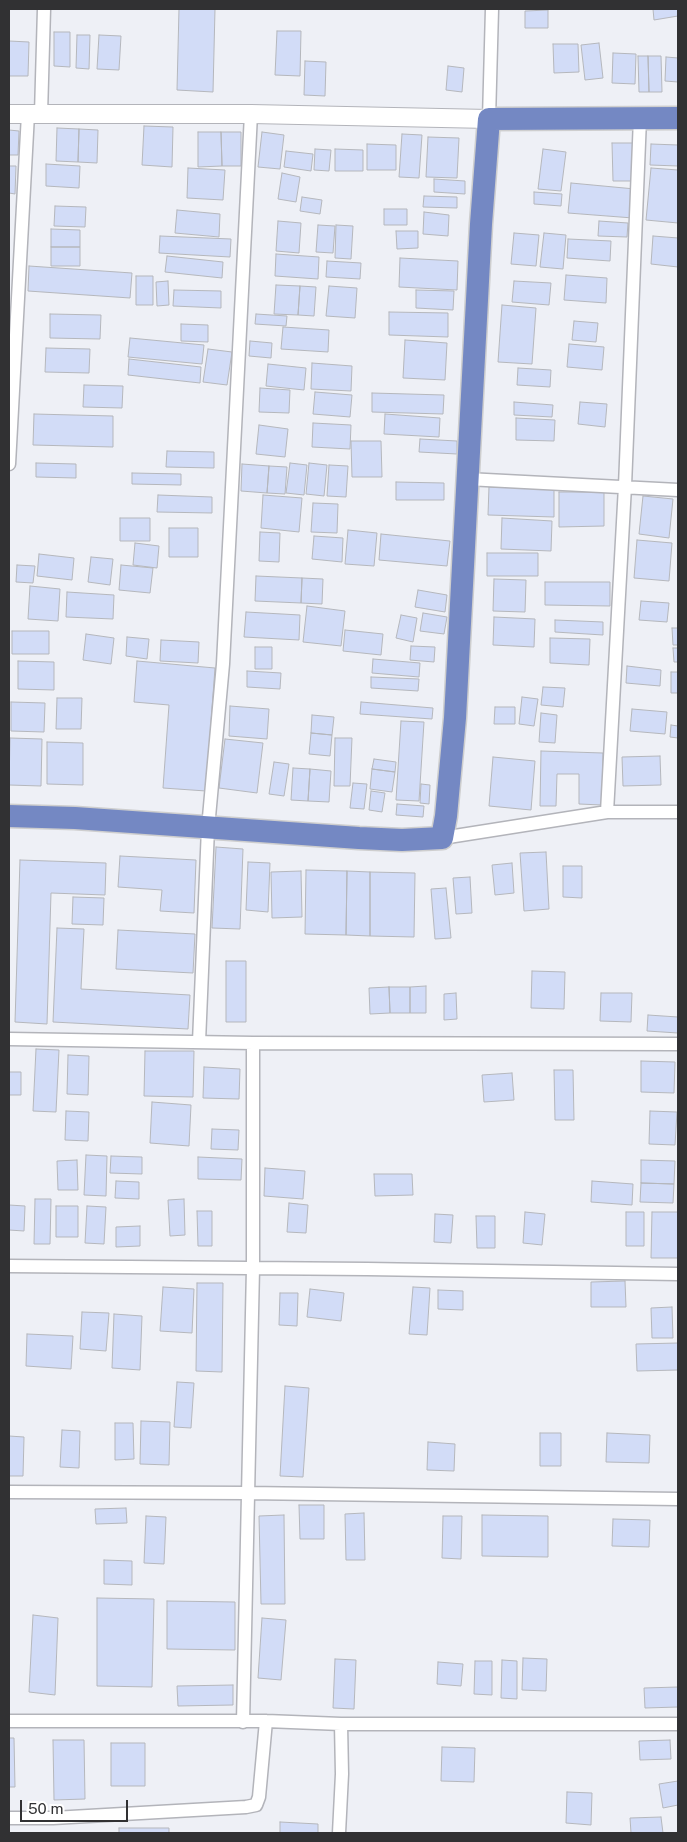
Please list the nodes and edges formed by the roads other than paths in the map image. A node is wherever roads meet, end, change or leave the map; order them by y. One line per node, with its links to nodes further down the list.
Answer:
1 (44, 9): 4 (street)
2 (492, 9): 8 (street)
3 (9, 114): 4 (street)
4 (35, 114): 5 (street); 9 (street)
5 (251, 114): 8 (street); 16 (street)
6 (640, 118): 7 (highway); 8 (highway); 11 (street)
7 (678, 118)
8 (489, 119): 10 (highway)
9 (9, 464)
10 (467, 478): 11 (street); 17 (highway)
11 (625, 486): 12 (street); 13 (street)
12 (678, 490)
13 (607, 812): 14 (street); 17 (street)
14 (678, 812)
15 (9, 816): 16 (highway)
16 (208, 828): 17 (highway); 19 (street)
17 (442, 838)
18 (9, 1039): 19 (street)
19 (198, 1042): 20 (street)
20 (253, 1043): 21 (street); 23 (street)
21 (678, 1044)
22 (9, 1266): 23 (street)
23 (253, 1268): 24 (street); 26 (street)
24 (678, 1274)
25 (9, 1492): 26 (street)
26 (247, 1493): 27 (street); 30 (street)
27 (678, 1499)
28 (9, 1721): 30 (street)
29 (266, 1721): 30 (street); 31 (street); 33 (street)
30 (243, 1722)
31 (341, 1724): 32 (street); 34 (street)
32 (678, 1724)
33 (9, 1818)
34 (339, 1833)

